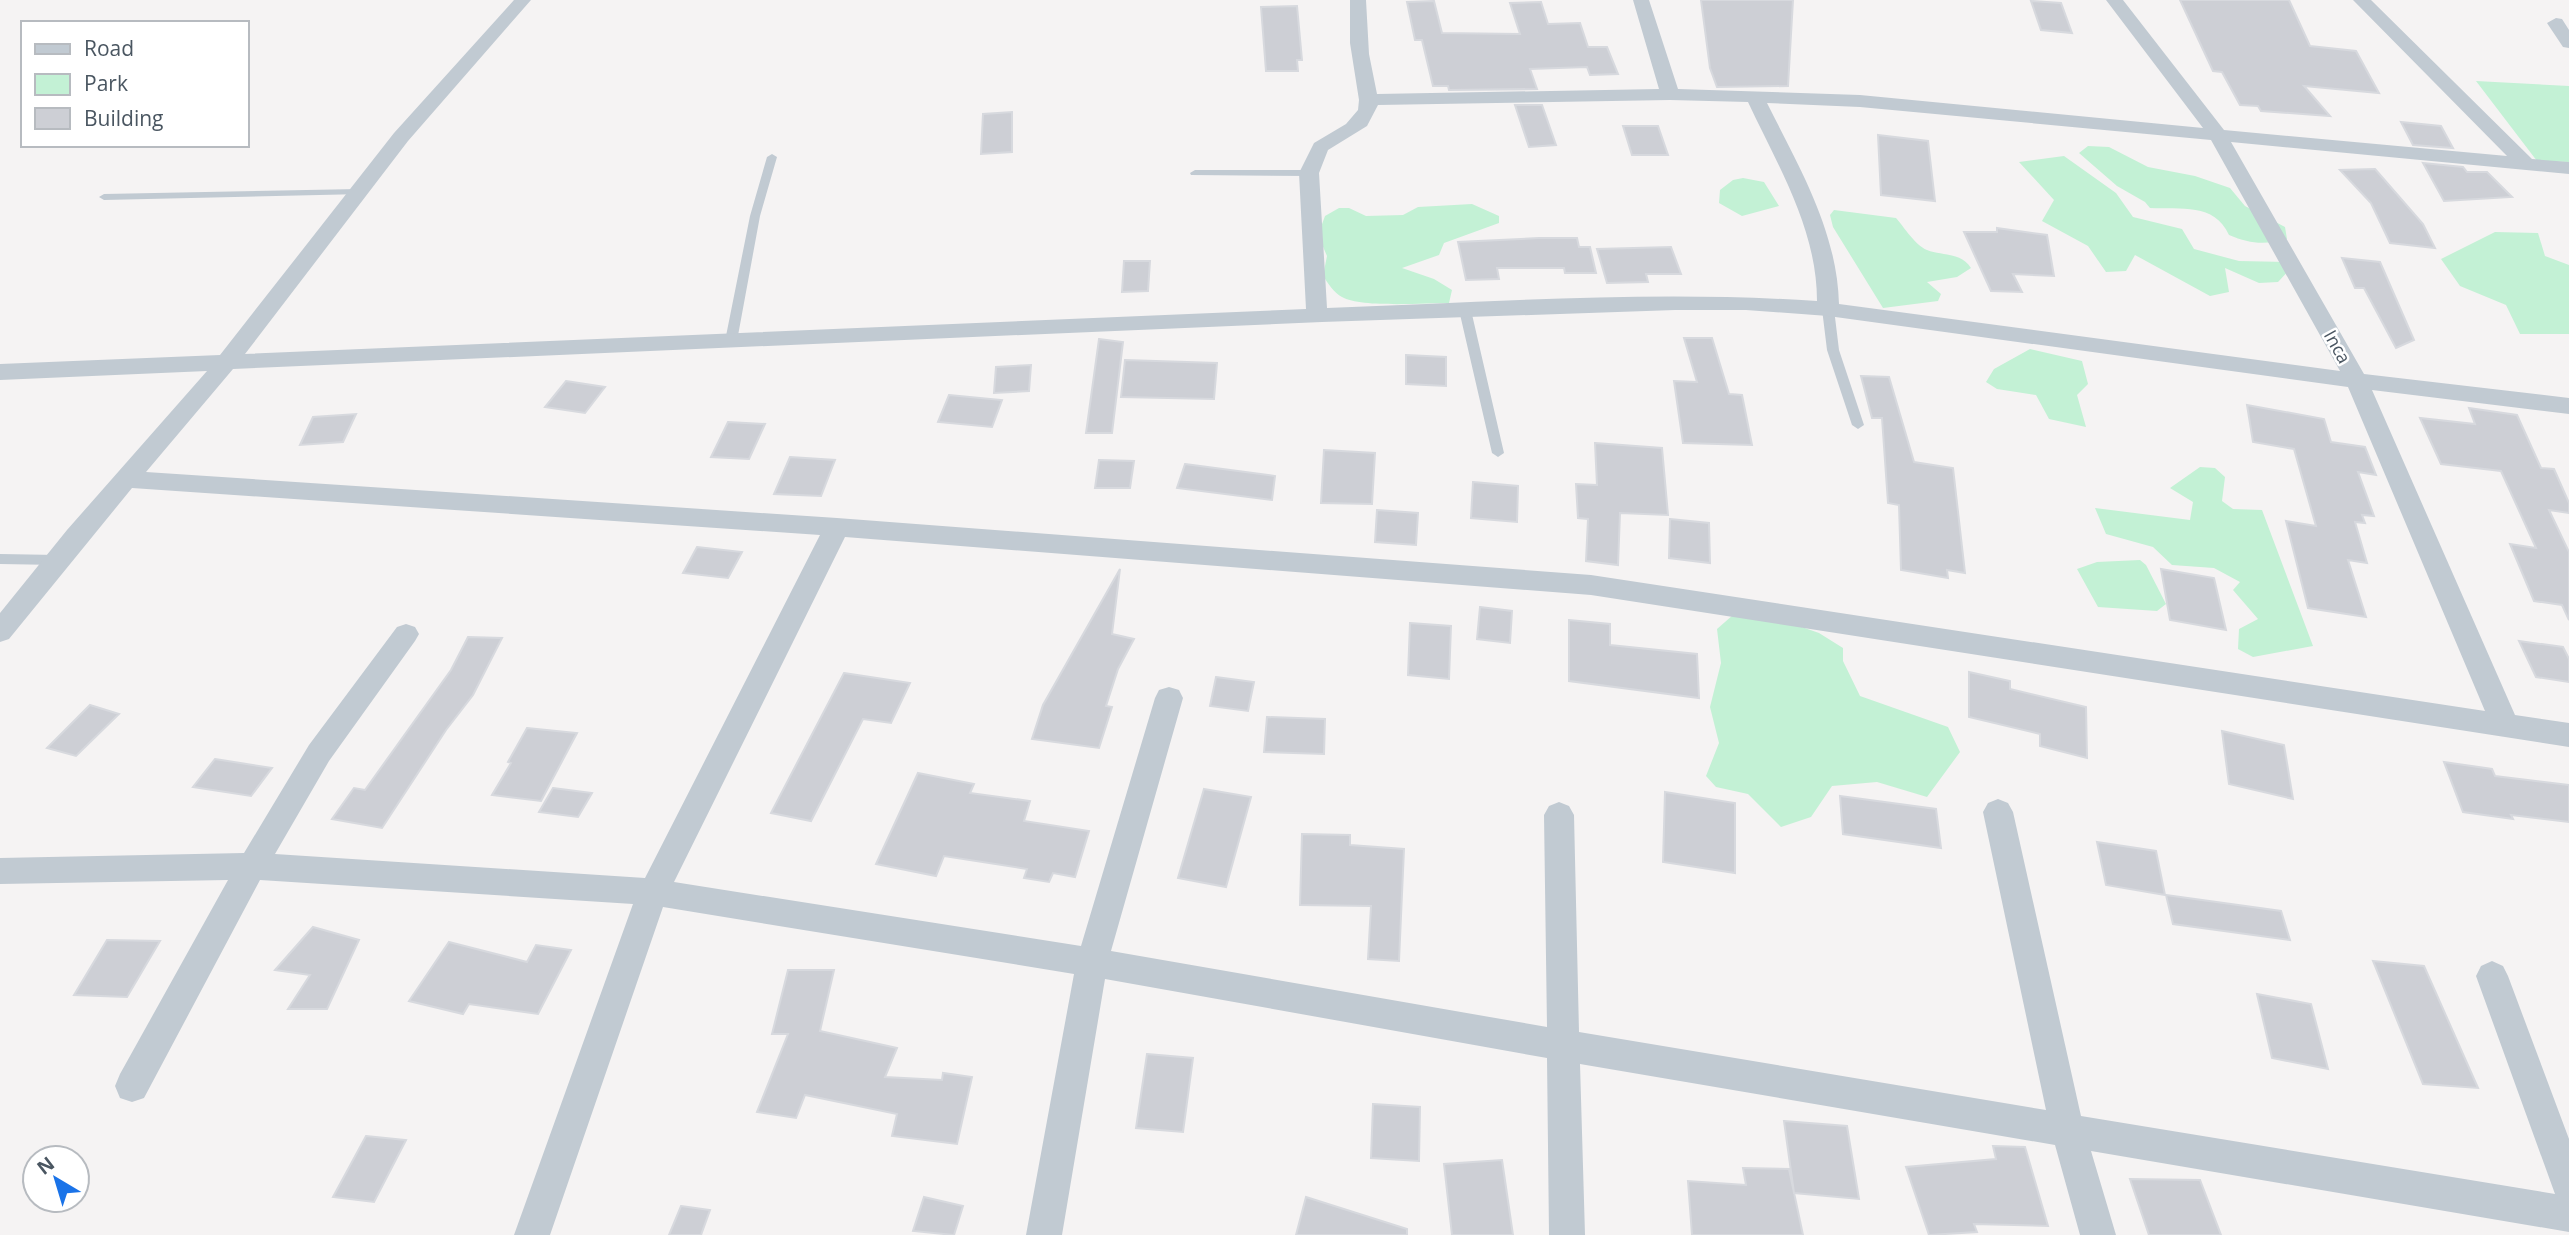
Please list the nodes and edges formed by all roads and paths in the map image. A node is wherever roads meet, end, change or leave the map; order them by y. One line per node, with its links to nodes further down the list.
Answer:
1 (523, 0): 17 (street)
2 (1358, 0): 10 (street)
3 (1641, 0): 8 (street)
4 (2113, 0): 11 (street, Inca)
5 (2361, 0): 13 (street)
6 (2556, 23): 7 (street)
7 (2569, 43)
8 (1671, 94): 9 (street); 10 (street)
9 (1754, 95): 11 (street); 19 (street)
10 (1369, 100): 16 (street)
11 (2217, 133): 13 (street); 25 (street, Inca)
12 (772, 156): 22 (lane)
13 (2526, 164): 14 (street)
14 (2569, 168)
15 (1195, 173): 16 (lane)
16 (1309, 173): 21 (street)
17 (359, 192): 18 (lane); 23 (street)
18 (104, 197)
19 (1828, 309): 20 (street); 25 (street); 27 (lane)
20 (1465, 310): 21 (street); 28 (lane)
21 (1318, 315): 22 (street)
22 (731, 341): 23 (street)
23 (227, 362): 24 (street); 29 (street)
24 (0, 372)
25 (2357, 381): 26 (street); 36 (street, Inca)
26 (2569, 406)
27 (1858, 425)
28 (1498, 453)
29 (126, 479): 30 (street); 32 (street)
30 (837, 527): 36 (street); 42 (street)
31 (0, 559): 32 (lane)
32 (58, 560): 33 (street)
33 (0, 632)
34 (406, 634): 40 (street)
35 (1169, 698): 43 (street)
36 (2505, 725): 37 (street)
37 (2569, 735)
38 (1998, 812): 47 (street)
39 (1559, 816): 45 (street)
40 (252, 866): 41 (street); 42 (street); 46 (street)
41 (0, 871)
42 (653, 892): 43 (street); 50 (street)
43 (1092, 962): 45 (street); 51 (street)
44 (2492, 976): 48 (street)
45 (1562, 1045): 47 (street); 52 (street)
46 (132, 1086)
47 (2068, 1131): 49 (street); 53 (street)
48 (2569, 1186)
49 (2569, 1214)
50 (533, 1235)
51 (1044, 1235)
52 (1567, 1235)
53 (2098, 1235)

